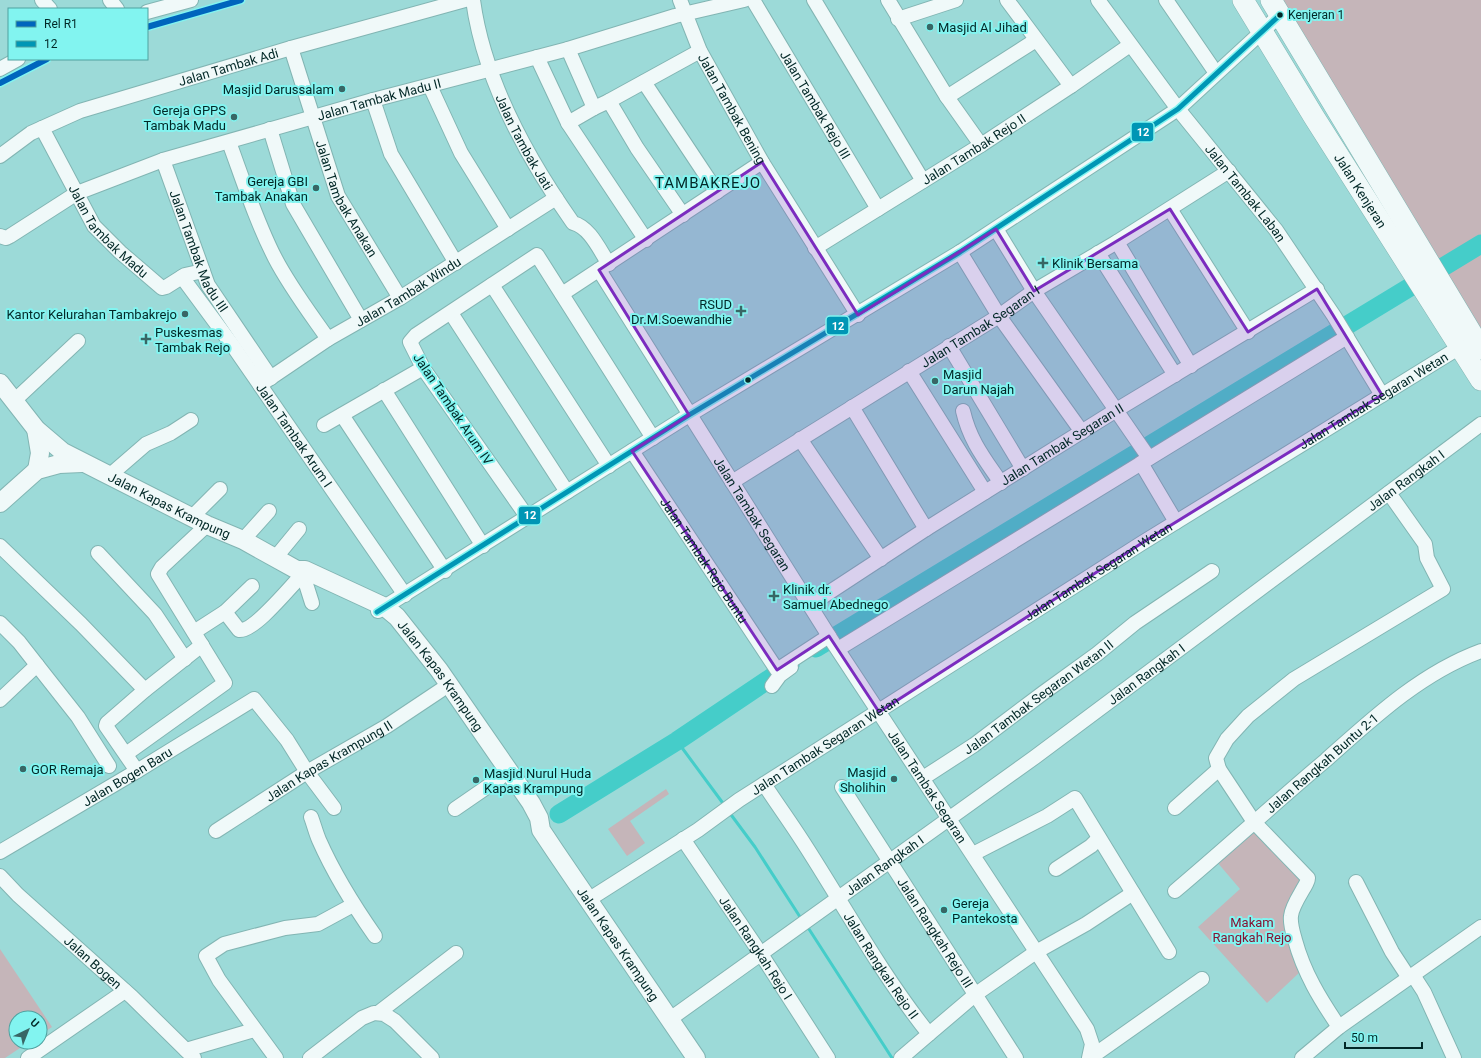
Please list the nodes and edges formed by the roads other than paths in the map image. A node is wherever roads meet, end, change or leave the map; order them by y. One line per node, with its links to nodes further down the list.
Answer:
1 (42, 0): 18 (street)
2 (110, 0): 19 (street)
3 (191, 0): 16 (street)
4 (465, 0): 26 (street, Jalan Tambak Adi)
5 (473, 0): 32 (street, Jalan Tambak Jati)
6 (680, 0): 21 (street, Jalan Tambak Bening)
7 (744, 0): 21 (street, Jalan Tambak Madu II)
8 (754, 0): 56 (street, Jalan Tambak Rejo III)
9 (814, 0): 52 (street)
10 (888, 0): 22 (street)
11 (956, 0): 22 (street)
12 (1007, 0): 24 (street)
13 (1098, 0): 25 (street, Jalan Tambak Laban)
14 (1166, 0): 33 (street)
15 (1243, 0): 23 (highway, Jalan Kenjeran)
16 (173, 3): 20 (street)
17 (1276, 7): 23 (street); 61 (highway, Jalan Kenjeran)
18 (49, 8)
19 (116, 8)
20 (148, 12)
21 (684, 14): 27 (street, Jalan Tambak Madu II); 28 (street, Jalan Tambak Bening)
22 (898, 19): 37 (street)
23 (1261, 32): 33 (street); 61 (highway, Jalan Kenjeran)
24 (1036, 40): 36 (street); 37 (street)
25 (1130, 45): 36 (street, Jalan Tambak Rejo II); 41 (street, Jalan Tambak Laban)
26 (291, 48): 42 (street, Jalan Tambak Anakan); 44 (street, Jalan Tambak Adi)
27 (568, 49): 29 (street, Jalan Tambak Madu II); 40 (street)
28 (700, 51): 34 (street); 50 (street, Jalan Tambak Bening)
29 (537, 57): 32 (street, Jalan Tambak Madu II); 43 (street)
30 (15, 60): 31 (street)
31 (1, 64)
32 (489, 70): 35 (street, Jalan Tambak Madu II); 55 (street, Jalan Tambak Jati)
33 (1216, 73): 41 (street)
34 (644, 82): 39 (street); 53 (street)
35 (430, 86): 38 (street, Jalan Tambak Madu II); 59 (street)
36 (1071, 86): 47 (street, Jalan Tambak Rejo II)
37 (947, 97): 47 (street)
38 (373, 100): 42 (street, Jalan Tambak Madu II); 68 (street)
39 (609, 101): 40 (street); 58 (street)
40 (594, 108): 43 (street)
41 (1178, 109): 51 (street, Jalan Tambak Laban); 60 (street)
42 (313, 117): 45 (street, Jalan Tambak Madu II); 77 (street, Jalan Tambak Anakan)
43 (568, 123): 63 (street)
44 (42, 128): 48 (street, Jalan Tambak Adi); 54 (street, Jalan Tambak Madu)
45 (270, 129): 46 (street, Jalan Tambak Madu II); 81 (street)
46 (229, 142): 49 (street, Jalan Tambak Madu II); 84 (street)
47 (981, 146): 52 (street, Jalan Tambak Rejo II)
48 (0, 156)
49 (163, 160): 54 (street, Jalan Tambak Madu II); 70 (street, Jalan Tambak Madu III)
50 (762, 162): 53 (street); 65 (street, Jalan Tambak Bening)
51 (1229, 171): 57 (street, Jalan Tambak Segaran I); 74 (street, Jalan Tambak Laban)
52 (923, 181): 56 (street, Jalan Tambak Rejo II)
53 (717, 192): 58 (street)
54 (76, 193): 62 (street, Jalan Tambak Madu II); 72 (street, Jalan Tambak Madu)
55 (556, 198): 59 (street, Jalan Tambak Windu); 69 (street, Jalan Tambak Jati)
56 (878, 209): 65 (street, Jalan Tambak Rejo II)
57 (1170, 209): 64 (street, Jalan Tambak Segaran I); 82 (street)
58 (683, 215): 63 (street)
59 (508, 228): 68 (street, Jalan Tambak Windu)
60 (996, 229): 66 (street); 75 (street)
61 (1398, 231): 71 (highway, Jalan Kenjeran)
62 (0, 236)
63 (646, 240): 69 (street)
64 (1117, 242): 67 (street, Jalan Tambak Segaran I); 89 (street)
65 (815, 248): 79 (street, Jalan Tambak Bening)
66 (960, 252): 79 (street); 80 (street)
67 (1098, 253): 75 (street, Jalan Tambak Segaran I); 92 (street)
68 (456, 263): 77 (street, Jalan Tambak Windu)
69 (604, 267): 76 (street); 102 (street, Jalan Tambak Jati)
70 (203, 271): 72 (street, Jalan Tambak Madu); 94 (street, Jalan Tambak Madu III)
71 (1424, 275): 87 (highway, Jalan Kenjeran); 88 (highway, Jalan Kenjeran)
72 (182, 277): 94 (street, Jalan Tambak Arum I)
73 (492, 285): 76 (street, Jalan Tambak Arum IV); 78 (street, Jalan Tambak Arum IV); 113 (street)
74 (1317, 289): 82 (street, Jalan Tambak Segaran II); 83 (street, Jalan Tambak Laban)
75 (1034, 291): 80 (street, Jalan Tambak Segaran I); 99 (street)
76 (562, 294): 108 (street)
77 (400, 298): 81 (street, Jalan Tambak Windu)
78 (451, 313): 90 (street, Jalan Tambak Arum IV); 120 (street)
79 (858, 315): 102 (street)
80 (1000, 316): 86 (street, Jalan Tambak Segaran I); 107 (street)
81 (361, 320): 84 (street, Jalan Tambak Windu)
82 (1248, 332): 89 (street, Jalan Tambak Segaran II)
83 (1346, 335): 97 (street, Jalan Tambak Laban); 111 (street)
84 (328, 339): 94 (street, Jalan Tambak Windu)
85 (78, 341): 96 (street)
86 (949, 346): 91 (street, Jalan Tambak Segaran I); 114 (street)
87 (1460, 347): 93 (highway, Jalan Kenjeran); 97 (street, Jalan Tambak Segaran Wetan)
88 (1481, 349)
89 (1191, 366): 92 (street, Jalan Tambak Segaran II)
90 (423, 368): 95 (street); 125 (street, Jalan Tambak Arum IV)
91 (909, 371): 98 (street, Jalan Tambak Segaran I); 121 (street)
92 (1175, 375): 99 (street, Jalan Tambak Segaran II)
93 (1481, 380)
94 (265, 381): 140 (street, Jalan Tambak Arum I)
95 (384, 390): 101 (street); 132 (street)
96 (5, 391): 106 (main road)
97 (1382, 395): 127 (street, Jalan Tambak Segaran Wetan)
98 (852, 407): 109 (street, Jalan Tambak Segaran I); 129 (street)
99 (1118, 409): 107 (street, Jalan Tambak Segaran II); 111 (street)
100 (963, 411): 118 (street)
101 (342, 415): 105 (street); 136 (street)
102 (689, 416): 108 (street); 117 (street, Jalan Tambak Segaran)
103 (191, 420): 116 (street)
104 (1481, 424): 122 (street, Jalan Rangkah I)
105 (324, 425)
106 (36, 429): 112 (main road); 115 (main road)
107 (1082, 432): 114 (street, Jalan Tambak Segaran II)
108 (653, 438): 110 (street)
109 (800, 439): 117 (street, Jalan Tambak Segaran I); 135 (street)
110 (632, 451): 113 (street); 147 (street, Jalan Tambak Rejo Buntu)
111 (1146, 458): 127 (street); 147 (street)
112 (83, 463): 115 (main road, Jalan Kapas Krampung); 116 (main road, Jalan Kapas Krampung)
113 (609, 466): 120 (street)
114 (1023, 469): 118 (street, Jalan Tambak Segaran II)
115 (37, 470): 123 (main road)
116 (109, 476): 126 (main road, Jalan Kapas Krampung)
117 (732, 482): 142 (street, Jalan Tambak Segaran)
118 (1001, 483): 121 (street, Jalan Tambak Segaran II)
119 (220, 489): 126 (street)
120 (567, 492): 125 (street)
121 (985, 492): 129 (street, Jalan Tambak Segaran II)
122 (1389, 492): 159 (street); 170 (street, Jalan Rangkah I)
123 (0, 503)
124 (269, 511): 130 (street)
125 (528, 518): 132 (street)
126 (200, 521): 130 (main road, Jalan Kapas Krampung); 146 (street)
127 (1176, 522): 156 (street, Jalan Tambak Segaran Wetan)
128 (299, 529): 134 (street)
129 (926, 529): 135 (street, Jalan Tambak Segaran II)
130 (243, 540): 134 (main road, Jalan Kapas Krampung)
131 (0, 546): 153 (street)
132 (483, 546): 136 (street)
133 (98, 553): 150 (street)
134 (276, 557): 138 (main road, Jalan Kapas Krampung)
135 (881, 559): 142 (street, Jalan Tambak Segaran II)
136 (444, 571): 140 (street)
137 (1212, 571): 163 (street, Jalan Tambak Segaran Wetan II)
138 (301, 575): 141 (street); 143 (main road, Jalan Kapas Krampung); 144 (street)
139 (252, 586): 144 (street)
140 (405, 595): 143 (street)
141 (312, 602)
142 (810, 605): 147 (street, Jalan Tambak Segaran)
143 (381, 609): 154 (main road, Jalan Kapas Krampung); 172 (main road, Jalan Kapas Krampung)
144 (225, 612): 146 (street)
145 (0, 623): 151 (street)
146 (194, 632): 148 (street)
147 (834, 643): 152 (street); 156 (street, Jalan Tambak Segaran)
148 (202, 645): 150 (street); 157 (street)
149 (1481, 651): 171 (street, Jalan Rangkah Buntu 2-1)
150 (185, 659): 153 (street)
151 (38, 665): 155 (street); 158 (street)
152 (772, 686)
153 (145, 690): 157 (street)
154 (441, 690): 161 (street, Jalan Kapas Krampung II); 162 (main road, Jalan Kapas Krampung)
155 (0, 700)
156 (879, 712): 163 (street, Jalan Tambak Segaran); 164 (street, Jalan Tambak Segaran Wetan)
157 (126, 754): 160 (street)
158 (109, 766)
159 (1219, 769): 168 (street); 171 (street)
160 (138, 771): 161 (street, Jalan Bogen Baru); 176 (street, Jalan Bogen Baru)
161 (307, 772): 166 (street); 173 (street, Jalan Kapas Krampung II)
162 (500, 778): 167 (street); 172 (main road, Jalan Kapas Krampung)
163 (923, 778): 170 (street, Jalan Tambak Segaran)
164 (764, 784): 175 (street, Jalan Tambak Segaran Wetan); 184 (street, Jalan Rangkah Rejo II)
165 (842, 787): 178 (street, Jalan Rangkah Rejo III)
166 (334, 808)
167 (455, 808)
168 (1175, 808)
169 (311, 817): 186 (street)
170 (950, 819): 177 (street, Jalan Tambak Segaran); 178 (street, Jalan Rangkah I)
171 (1254, 822): 182 (street, Jalan Rangkah Buntu 2-1); 199 (street)
172 (541, 830): 185 (main road, Jalan Kapas Krampung)
173 (216, 831)
174 (1099, 838): 177 (street); 179 (street); 183 (street)
175 (683, 840): 185 (street); 192 (street, Jalan Rangkah Rejo I)
176 (0, 852)
177 (973, 854): 189 (street, Jalan Tambak Segaran)
178 (891, 862): 184 (street, Jalan Rangkah I); 196 (street, Jalan Rangkah Rejo III)
179 (1056, 869)
180 (0, 876): 195 (street, Jalan Bogen)
181 (1356, 882): 193 (street)
182 (1175, 891)
183 (1133, 893): 189 (street); 190 (street)
184 (838, 899): 192 (street, Jalan Rangkah I); 201 (street, Jalan Rangkah Rejo II)
185 (588, 900): 198 (main road, Jalan Kapas Krampung)
186 (353, 905): 188 (street); 200 (street)
187 (1481, 926): 193 (street)
188 (375, 936)
189 (1036, 952): 196 (street); 211 (street, Jalan Tambak Segaran)
190 (1169, 952)
191 (456, 953): 197 (street)
192 (761, 954): 198 (street, Jalan Rangkah I); 208 (street, Jalan Rangkah Rejo I)
193 (1411, 976): 199 (street); 213 (street)
194 (1202, 979): 211 (street)
195 (125, 991): 202 (street, Jalan Bogen); 203 (street)
196 (976, 994): 201 (street); 210 (street, Jalan Rangkah Rejo III)
197 (378, 1013): 205 (street); 206 (street)
198 (670, 1019): 207 (main road, Jalan Kapas Krampung)
199 (1339, 1027): 212 (street)
200 (254, 1030): 202 (street); 204 (street)
201 (929, 1034): 209 (street)
202 (190, 1054)
203 (28, 1058)
204 (276, 1058)
205 (310, 1058)
206 (432, 1058)
207 (696, 1058)
208 (828, 1058)
209 (901, 1058)
210 (1016, 1058)
211 (1089, 1058)
212 (1302, 1058)
213 (1454, 1058)

